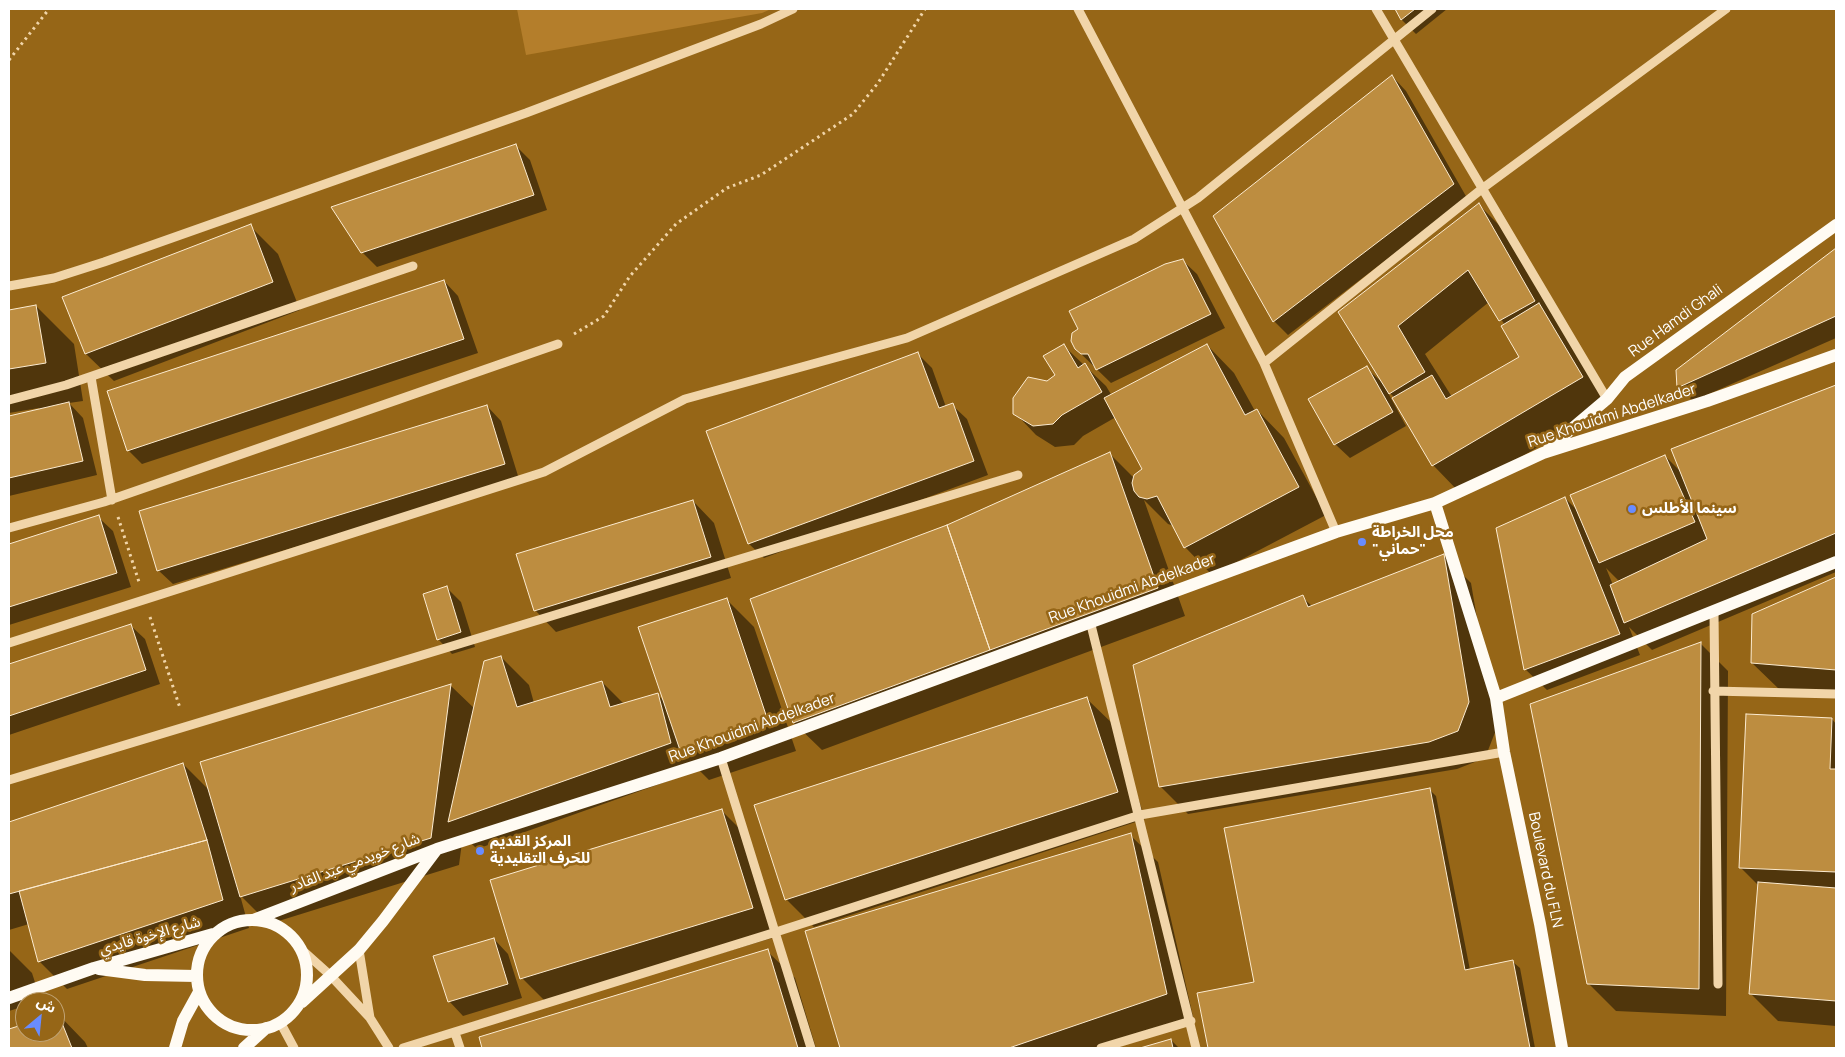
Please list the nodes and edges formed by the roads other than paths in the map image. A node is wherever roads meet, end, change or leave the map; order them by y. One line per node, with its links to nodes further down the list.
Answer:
1 (793, 9): 11 (street)
2 (1078, 9): 8 (street)
3 (1376, 9): 6 (street)
4 (1432, 9): 6 (street)
5 (1726, 9): 7 (street)
6 (1394, 40): 7 (street); 8 (street)
7 (1483, 188): 14 (street); 16 (street)
8 (1181, 209): 14 (street); 27 (street)
9 (1836, 225): 16 (main road, Rue Hamdi Ghali)
10 (413, 266): 15 (street)
11 (9, 286)
12 (558, 344): 20 (street)
13 (1836, 354): 18 (main road, Rue Khouidmi Abdelkader)
14 (1264, 362): 23 (street)
15 (91, 377): 17 (street); 20 (street)
16 (1607, 399): 18 (main road, Rue Hamdi Ghali)
17 (9, 400)
18 (1544, 453): 21 (main road, Rue Khouidmi Abdelkader)
19 (1018, 475): 33 (street)
20 (112, 500): 22 (street)
21 (1435, 503): 23 (main road, Rue Khouidmi Abdelkader); 30 (main road, Boulevard du FLN)
22 (9, 528)
23 (1336, 532): 26 (main road, Rue Khouidmi Abdelkader)
24 (1836, 562): 25 (main road)
25 (1714, 612): 28 (street); 30 (main road)
26 (1090, 621): 32 (main road, Rue Khouidmi Abdelkader); 34 (street)
27 (9, 642)
28 (1713, 691): 29 (street); 44 (street)
29 (1836, 694)
30 (1496, 698): 31 (main road, Boulevard du FLN)
31 (1504, 752): 34 (street); 62 (main road, Boulevard du FLN)
32 (721, 758): 35 (main road, Rue Khouidmi Abdelkader); 37 (street)
33 (9, 780)
34 (1140, 815): 37 (street); 49 (street)
35 (437, 849): 36 (main road, شارع خويدمي عبد القادر); 40 (main road, شارع خويدمي عبد القادر)
36 (253, 920): 38 (main road); 39 (main road)
37 (776, 932): 52 (street); 59 (street)
38 (214, 934): 41 (main road, شارع الإخوة قايدي); 43 (main road)
39 (301, 949): 42 (street); 47 (main road)
40 (358, 950): 42 (main road, شارع خويدمي عبد القادر); 48 (street)
41 (94, 968): 43 (main road, شارع الإخوة قايدي); 46 (main road, شارع الإخوة قايدي)
42 (330, 975): 47 (main road, شارع خويدمي عبد القادر); 48 (street)
43 (196, 976): 45 (main road)
44 (1718, 984)
45 (199, 992): 51 (main road); 53 (main road)
46 (9, 998)
47 (296, 1008): 50 (main road)
48 (370, 1018): 56 (street)
49 (1190, 1021): 60 (street); 61 (street)
50 (280, 1022): 51 (main road); 55 (street)
51 (266, 1028): 54 (main road)
52 (455, 1033): 57 (street); 58 (street)
53 (175, 1048)
54 (244, 1048)
55 (294, 1048)
56 (389, 1048)
57 (402, 1048)
58 (460, 1048)
59 (810, 1048)
60 (1101, 1048)
61 (1196, 1048)
62 (1562, 1048)

